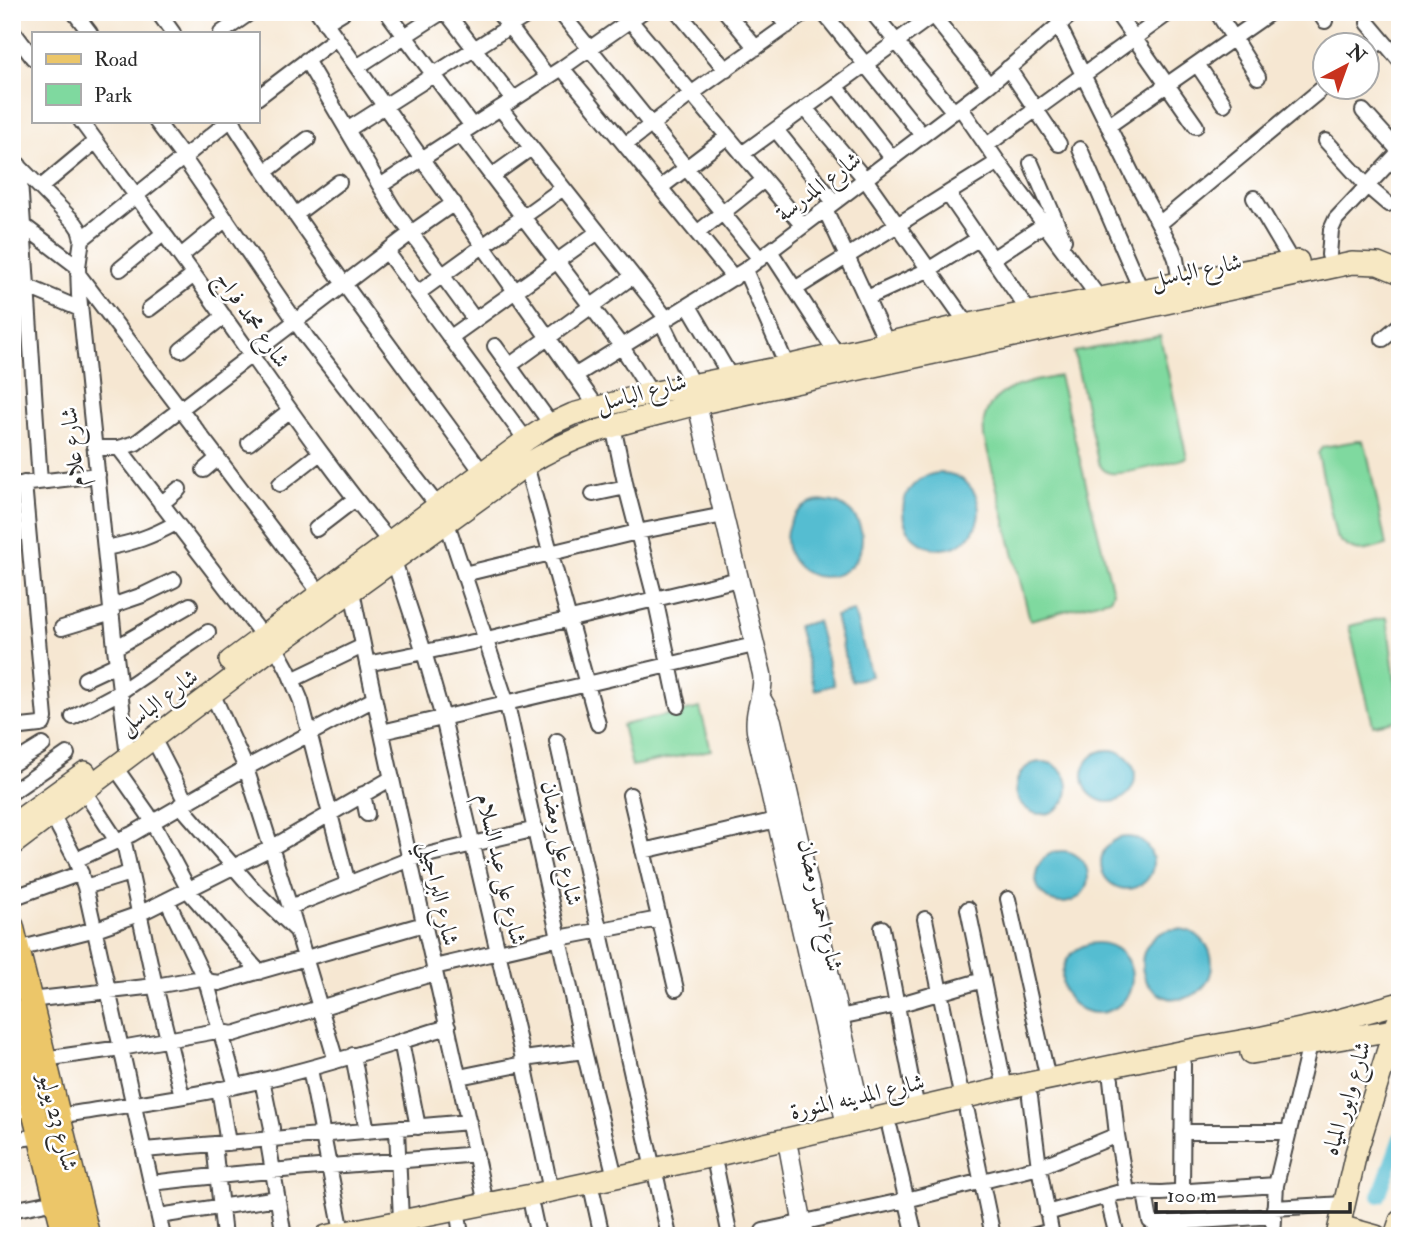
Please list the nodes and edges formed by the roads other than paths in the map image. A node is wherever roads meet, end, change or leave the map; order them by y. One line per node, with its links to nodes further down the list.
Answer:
1 (74, 12): 29 (street)
2 (158, 12): 30 (street)
3 (251, 12): 31 (street)
4 (343, 12): 23 (street)
5 (387, 12): 32 (street)
6 (444, 12): 32 (street); 40 (street)
7 (498, 12): 27 (street)
8 (532, 12): 27 (street)
9 (560, 12): 38 (street)
10 (678, 12): 49 (street)
11 (726, 12): 39 (street)
12 (776, 12): 26 (street)
13 (806, 12): 26 (street)
14 (823, 12): 44 (street)
15 (873, 12): 37 (street)
16 (1074, 12): 25 (street, شارع المدرسة)
17 (1116, 12): 34 (street)
18 (1170, 12): 34 (street)
19 (1217, 12): 35 (street)
20 (1271, 12): 35 (street)
21 (932, 14): 37 (street); 54 (street)
22 (632, 15): 38 (street); 57 (street)
23 (321, 18): 33 (street)
24 (1368, 23): 36 (street)
25 (1058, 24): 48 (street, شارع المدرسة); 51 (street)
26 (787, 26): 39 (street)
27 (509, 27): 40 (street); 52 (street)
28 (12, 30): 41 (street)
29 (89, 32)
30 (172, 32)
31 (222, 32)
32 (405, 36): 46 (street); 50 (street)
33 (336, 38): 42 (street); 46 (street)
34 (1134, 38): 51 (street); 55 (street)
35 (1233, 39): 45 (street); 53 (street)
36 (1382, 40): 43 (street)
37 (897, 41): 44 (street); 65 (street)
38 (590, 48): 47 (street); 72 (street)
39 (756, 48): 49 (street)
40 (475, 49): 50 (street); 59 (street)
41 (32, 57)
42 (306, 60): 58 (street); 75 (street)
43 (1400, 61)
44 (865, 64): 56 (street); 78 (street)
45 (1197, 64): 55 (street); 61 (street)
46 (357, 67): 62 (street)
47 (562, 68): 52 (street); 84 (street)
48 (1008, 68): 54 (street, شارع المدرسة); 66 (street)
49 (726, 69): 57 (street)
50 (434, 75): 62 (street); 76 (street)
51 (1083, 75): 66 (street); 73 (street)
52 (548, 77): 59 (street)
53 (1258, 77)
54 (989, 85): 65 (street, شارع المدرسة)
55 (1167, 85): 73 (street); 74 (street)
56 (836, 86): 64 (street); 91 (street)
57 (691, 94): 72 (street); 79 (street)
58 (259, 96)
59 (513, 99): 63 (street)
60 (1310, 100): 119 (street)
61 (1224, 104)
62 (385, 106): 75 (street); 92 (street)
63 (500, 108): 76 (street); 86 (street)
64 (805, 108): 77 (street); 99 (street)
65 (957, 109): 78 (street, شارع المدرسة); 85 (street)
66 (1035, 109): 83 (street); 85 (street)
67 (1363, 111): 89 (street)
68 (82, 122): 81 (street, شارع محمد فراج)
69 (157, 122): 90 (street, شارع على رمضان)
70 (230, 122): 90 (street)
71 (232, 122): 97 (street)
72 (652, 125): 84 (street); 96 (street)
73 (1108, 126): 119 (street)
74 (1196, 126)
75 (347, 130): 102 (street)
76 (466, 130): 92 (street); 98 (street)
77 (776, 130): 88 (street); 112 (street)
78 (922, 135): 91 (street, شارع المدرسة)
79 (727, 137): 88 (street); 96 (street)
80 (308, 139): 97 (street)
81 (96, 141): 104 (street); 107 (street, شارع محمد فراج)
82 (1326, 141): 103 (street)
83 (1059, 144)
84 (625, 145): 106 (street)
85 (986, 145): 94 (street)
86 (531, 148): 98 (street); 105 (street)
87 (1080, 149): 150 (street)
88 (742, 154): 100 (street)
89 (1398, 156): 103 (street)
90 (183, 157): 107 (street); 116 (street, شارع على رمضان)
91 (892, 158): 99 (street, شارع المدرسة)
92 (422, 159): 102 (street); 110 (street)
93 (16, 162): 104 (street); 117 (street)
94 (998, 162): 108 (street); 118 (street)
95 (1031, 163): 137 (street)
96 (687, 168): 106 (street); 113 (street)
97 (265, 172): 114 (street)
98 (492, 176): 115 (street)
99 (865, 179): 112 (street, شارع المدرسة); 120 (street)
100 (764, 180): 113 (street); 121 (street)
101 (339, 182): 114 (street)
102 (380, 186): 124 (street)
103 (1367, 186): 111 (street); 131 (street)
104 (41, 187): 126 (street)
105 (563, 188): 115 (street); 122 (street)
106 (660, 188): 125 (street)
107 (137, 194): 123 (street, شارع محمد فراج); 126 (street)
108 (948, 194): 120 (street); 127 (street)
109 (1254, 198): 136 (street)
110 (454, 203): 124 (street); 128 (street)
111 (1388, 204)
112 (830, 206): 121 (street, شارع المدرسة); 133 (street)
113 (723, 213): 125 (street); 130 (street)
114 (295, 215): 147 (street)
115 (523, 216): 128 (street); 135 (street)
116 (226, 219): 132 (street); 162 (street, شارع على رمضان)
117 (17, 220): 140 (street); 146 (street)
118 (1045, 224): 134 (street); 137 (street)
119 (1159, 224): 151 (street)
120 (897, 225): 133 (street); 141 (street)
121 (803, 226): 130 (street, شارع المدرسة)
122 (598, 232): 135 (street); 145 (street)
123 (164, 233): 132 (street, شارع محمد فراج); 139 (street)
124 (411, 233): 129 (street); 144 (street)
125 (697, 233): 142 (street)
126 (82, 239): 140 (street, شارع علام)
127 (978, 239): 134 (street); 141 (street)
128 (484, 245): 144 (street); 149 (street)
129 (387, 252): 147 (street); 152 (street)
130 (765, 255): 142 (street, شارع المدرسة); 148 (street)
131 (1329, 255): 136 (main road, شارع الباسل); 138 (main road, شارع الباسل)
132 (181, 256): 143 (street, شارع محمد فراج)
133 (847, 257): 148 (street); 153 (street)
134 (992, 259): 159 (street)
135 (557, 261): 149 (street); 155 (street)
136 (1292, 262): 151 (main road, شارع الباسل)
137 (1074, 263): 154 (street)
138 (1399, 264): 151 (main road, شارع الباسل)
139 (120, 269)
140 (78, 270): 157 (street, شارع علام); 182 (street)
141 (928, 270): 153 (street); 165 (street)
142 (740, 274): 156 (street, شارع المدرسة); 176 (street)
143 (194, 275): 158 (street); 160 (street, شارع محمد فراج)
144 (442, 275): 152 (street); 161 (street)
145 (633, 276): 155 (street); 163 (street)
146 (21, 282): 157 (street); 196 (street)
147 (344, 284): 162 (street); 194 (street)
148 (795, 289): 173 (street)
149 (516, 290): 161 (street); 167 (street)
150 (1141, 290): 151 (main road, شارع الباسل); 154 (main road, شارع الباسل)
151 (1181, 291): 165 (main road, شارع الباسل)
152 (418, 293): 166 (street)
153 (867, 298): 169 (street)
154 (1100, 299): 159 (main road, شارع الباسل)
155 (592, 306): 167 (street); 171 (street)
156 (689, 306): 163 (street, شارع المدرسة); 178 (street)
157 (80, 309): 188 (street, شارع علام)
158 (149, 309)
159 (1030, 313): 165 (main road, شارع الباسل)
160 (224, 316): 172 (street); 174 (street, شارع محمد فراج)
161 (475, 320): 166 (street)
162 (296, 321): 174 (street); 204 (street, شارع على رمضان)
163 (665, 321): 171 (street, شارع المدرسة); 180 (street)
164 (1400, 325): 168 (street)
165 (965, 333): 169 (main road, شارع الباسل); 180 (main road, شارع الباسل)
166 (451, 337): 186 (street)
167 (549, 337): 175 (street); 177 (street)
168 (1383, 339)
169 (887, 343): 173 (main road, شارع الباسل)
170 (495, 346): 175 (street)
171 (622, 347): 177 (street, شارع المدرسة); 179 (street)
172 (181, 350)
173 (837, 354): 176 (main road, شارع الباسل)
174 (251, 355): 182 (street); 183 (street, شارع محمد فراج)
175 (509, 366): 184 (street)
176 (787, 366): 178 (main road, شارع الباسل)
177 (576, 375): 181 (street)
178 (730, 376): 180 (main road, شارع الباسل)
179 (652, 393): 180 (main road, شارع الباسل); 181 (main road, شارع الباسل)
180 (695, 394): 185 (main road, شارع الباسل); 205 (street, شارع احمد رمضان)
181 (597, 407): 184 (main road, شارع الباسل)
182 (181, 409): 189 (street); 191 (street)
183 (289, 411): 187 (street); 190 (street, شارع محمد فراج)
184 (551, 424): 186 (main road, شارع الباسل)
185 (613, 426): 192 (main road, شارع الباسل); 199 (street)
186 (526, 440): 194 (main road, شارع الباسل)
187 (249, 443)
188 (95, 448): 189 (street); 195 (street, شارع علام)
189 (119, 449): 203 (street)
190 (320, 453): 198 (street); 202 (street, شارع محمد فراج)
191 (218, 458): 193 (street); 216 (street)
192 (526, 466): 204 (main road, شارع الباسل); 211 (street)
193 (204, 470)
194 (482, 472): 204 (main road, شارع الباسل)
195 (97, 475): 196 (street); 209 (street, شارع علام)
196 (40, 482): 197 (street)
197 (18, 484): 243 (street)
198 (280, 484)
199 (626, 487): 201 (street); 208 (street)
200 (180, 489): 203 (street)
201 (593, 494)
202 (355, 499): 207 (street); 210 (street, شارع محمد فراج)
203 (161, 504): 206 (street)
204 (442, 514): 210 (main road, شارع الباسل); 212 (street, شارع على رمضان)
205 (724, 515): 208 (street); 213 (street, شارع احمد رمضان)
206 (176, 523): 209 (street); 224 (street)
207 (316, 529)
208 (638, 532): 211 (street); 217 (street)
209 (105, 548): 219 (street, شارع علام)
210 (392, 551): 215 (main road, شارع الباسل); 228 (street, شارع على عبد السلام)
211 (551, 553): 212 (street); 220 (street)
212 (464, 574): 223 (street, شارع على رمضان)
213 (739, 579): 217 (street); 225 (street, شارع احمد رمضان)
214 (174, 580): 219 (street)
215 (347, 584): 216 (main road, شارع الباسل); 224 (main road, شارع الباسل); 226 (street, شارع البراجيلي)
216 (320, 593): 224 (main road, شارع الباسل)
217 (655, 598): 220 (street); 231 (street)
218 (190, 605): 227 (street)
219 (111, 610): 221 (street); 227 (street, شارع علام)
220 (569, 619): 223 (street); 234 (street)
221 (62, 628)
222 (208, 632): 235 (street)
223 (487, 639): 228 (street); 238 (street, شارع على رمضان)
224 (269, 641): 233 (street); 236 (main road, شارع الباسل); 250 (main road, شارع الباسل)
225 (754, 645): 231 (street); 262 (street, شارع احمد رمضان)
226 (363, 646): 230 (street, شارع البراجيلي); 233 (street)
227 (115, 648): 229 (street, شارع علام)
228 (424, 652): 230 (street); 241 (street, شارع على عبد السلام)
229 (117, 664): 232 (street); 235 (street, شارع علام)
230 (367, 664): 237 (street, شارع البراجيلي)
231 (669, 664): 234 (street); 239 (street)
232 (85, 679)
233 (292, 680): 245 (street)
234 (587, 684): 238 (street); 242 (street)
235 (120, 692): 240 (street); 250 (street, شارع علام)
236 (212, 693): 246 (main road, شارع الباسل); 252 (street)
237 (374, 699): 244 (street, شارع البراجيلي); 245 (street)
238 (507, 704): 241 (street); 265 (street, شارع على رمضان)
239 (678, 706)
240 (73, 717)
241 (443, 718): 244 (street); 267 (street, شارع على عبد السلام)
242 (598, 724)
243 (12, 728)
244 (382, 732): 253 (street, شارع البراجيلي)
245 (309, 734): 252 (street); 259 (street)
246 (153, 738): 250 (main road, شارع الباسل); 258 (street)
247 (558, 741): 289 (street)
248 (43, 745): 251 (street)
249 (67, 754): 255 (street)
250 (123, 755): 254 (main road, شارع الباسل); 263 (street); 264 (main road, شارع الباسل)
251 (12, 764)
252 (246, 768): 258 (street); 269 (street)
253 (392, 778): 256 (street); 271 (street, شارع البراجيلي)
254 (84, 791): 261 (main road, شارع الباسل); 266 (street)
255 (12, 792)
256 (363, 794): 259 (street); 260 (street)
257 (630, 795): 270 (street)
258 (183, 804): 263 (street); 272 (street)
259 (329, 813): 269 (street); 275 (street)
260 (367, 814)
261 (52, 815): 268 (main road, شارع الباسل); 273 (street)
262 (785, 818): 270 (street); 307 (street, شارع احمد رمضان); 339 (street, شارع احمد رمضان)
263 (153, 821): 266 (street); 276 (street)
264 (12, 825)
265 (536, 829): 267 (street); 291 (street, شارع على رمضان)
266 (120, 840): 273 (street); 274 (street)
267 (473, 844): 271 (street); 293 (street, شارع على عبد السلام)
268 (12, 845)
269 (271, 848): 272 (street); 280 (street)
270 (643, 852): 283 (street)
271 (410, 859): 275 (street); 285 (street, شارع البراجيلي)
272 (233, 868): 276 (street); 290 (street)
273 (81, 873): 274 (street); 277 (street); 288 (street)
274 (130, 873): 282 (street)
275 (348, 884): 280 (street)
276 (188, 890): 278 (street); 296 (street)
277 (12, 898)
278 (167, 900): 282 (street); 297 (street)
279 (1008, 900): 325 (street)
280 (290, 907): 290 (street)
281 (968, 909): 298 (street)
282 (139, 915): 288 (street); 299 (street)
283 (659, 919): 289 (street); 300 (street)
284 (925, 919): 302 (street)
285 (424, 924): 294 (street); 295 (street, شارع البراجيلي)
286 (12, 926): 292 (main road, شارع 23 يوليو)
287 (883, 928): 304 (street)
288 (96, 929): 292 (street); 301 (street)
289 (600, 929): 291 (street); 361 (street)
290 (298, 932): 294 (street)
291 (559, 938): 293 (street); 316 (street, شارع على رمضان)
292 (18, 949): 305 (main road, شارع 23 يوليو)
293 (498, 952): 295 (street); 320 (street, شارع على عبد السلام)
294 (306, 958): 296 (street); 306 (street)
295 (434, 970): 306 (street); 309 (street, شارع البراجيلي)
296 (260, 972): 297 (street)
297 (205, 978): 299 (street); 310 (street)
298 (983, 980): 302 (street); 329 (street)
299 (155, 986): 301 (street); 311 (street)
300 (676, 989)
301 (109, 992): 305 (street); 315 (street)
302 (940, 993): 304 (street); 334 (street)
303 (1400, 1003): 325 (main road, شارع المدينه المنورة)
304 (897, 1004): 307 (street); 335 (street)
305 (21, 1006): 313 (main road, شارع 23 يوليو); 318 (main road, شارع 23 يوليو)
306 (320, 1007): 310 (street); 319 (street)
307 (839, 1017): 339 (street, شارع احمد رمضان)
308 (1397, 1024): 314 (main road, شارع المدينه المنورة); 375 (main road, شارع وابور المياه)
309 (448, 1027): 312 (street); 324 (street, شارع البراجيلي)
310 (221, 1031): 311 (street); 328 (street)
311 (169, 1040): 315 (street); 331 (street)
312 (401, 1041): 317 (street); 340 (street)
313 (16, 1044): 323 (main road, شارع 23 يوليو)
314 (1310, 1044): 321 (main road, شارع المدينه المنورة); 345 (street)
315 (121, 1048): 318 (street); 333 (street)
316 (584, 1051): 320 (street); 362 (street, شارع على رمضان)
317 (353, 1055): 319 (street); 343 (street)
318 (44, 1059): 337 (main road, شارع 23 يوليو)
319 (336, 1061): 322 (street)
320 (524, 1063): 324 (street); 366 (street, شارع على عبد السلام)
321 (1183, 1064): 327 (main road, شارع المدينه المنورة); 344 (street)
322 (310, 1069): 326 (street); 346 (street)
323 (19, 1077): 336 (main road, شارع 23 يوليو)
324 (459, 1077): 338 (street, شارع البراجيلي)
325 (1048, 1079): 329 (main road, شارع المدينه المنورة)
326 (262, 1080): 328 (street); 350 (street)
327 (1111, 1080): 332 (main road, شارع المدينه المنورة); 347 (street)
328 (236, 1086): 330 (street)
329 (1005, 1088): 334 (main road, شارع المدينه المنورة)
330 (219, 1089): 331 (street); 351 (street)
331 (182, 1096): 333 (street)
332 (1030, 1097): 334 (main road, شارع المدينه المنورة); 357 (street)
333 (133, 1104): 337 (street); 352 (street)
334 (965, 1106): 335 (main road, شارع المدينه المنورة); 342 (main road, شارع المدينه المنورة); 363 (street)
335 (917, 1109): 339 (main road, شارع المدينه المنورة)
336 (23, 1110): 348 (main road, شارع 23 يوليو)
337 (58, 1116): 392 (main road, شارع 23 يوليو)
338 (469, 1122): 340 (street); 354 (street, شارع البراجيلي)
339 (855, 1123): 361 (main road, شارع المدينه المنورة)
340 (418, 1127): 341 (street)
341 (397, 1129): 343 (street); 355 (street)
342 (890, 1129): 353 (main road, شارع المدينه المنورة); 373 (street)
343 (367, 1131): 346 (street)
344 (1182, 1132): 345 (street); 368 (street)
345 (1289, 1132): 365 (street)
346 (323, 1135): 350 (street); 356 (street)
347 (1117, 1135): 357 (street); 367 (street)
348 (40, 1136): 349 (street); 374 (main road, شارع 23 يوليو)
349 (12, 1140)
350 (270, 1140): 351 (street); 359 (street)
351 (221, 1144): 352 (street); 360 (street)
352 (144, 1150): 364 (street)
353 (789, 1151): 358 (main road, شارع المدينه المنورة); 386 (street)
354 (475, 1154): 355 (street); 376 (street, شارع البراجيلي)
355 (398, 1161): 356 (street); 384 (street)
356 (330, 1167): 359 (street); 390 (street)
357 (1039, 1167): 363 (street); 381 (street)
358 (716, 1168): 361 (main road, شارع المدينه المنورة); 399 (street)
359 (273, 1171): 360 (street); 372 (street)
360 (217, 1175): 364 (street); 377 (street)
361 (655, 1175): 362 (main road, شارع المدينه المنورة); 370 (main road, شارع المدينه المنورة); 398 (street)
362 (615, 1177): 366 (main road, شارع المدينه المنورة)
363 (981, 1180): 373 (street); 401 (street)
364 (151, 1183): 382 (street)
365 (1276, 1185): 368 (street); 380 (street)
366 (551, 1191): 376 (main road, شارع المدينه المنورة)
367 (1127, 1192): 369 (street); 371 (street)
368 (1182, 1192): 369 (street)
369 (1145, 1193): 380 (street)
370 (593, 1195): 378 (main road, شارع المدينه المنورة); 397 (street)
371 (1107, 1196): 381 (street); 403 (street)
372 (278, 1198): 377 (street); 395 (street)
373 (906, 1200): 386 (street); 400 (street)
374 (56, 1201): 379 (street); 391 (main road, شارع 23 يوليو)
375 (1344, 1203): 380 (street); 388 (main road, شارع وابور المياه)
376 (486, 1204): 384 (main road, شارع المدينه المنورة)
377 (221, 1206): 382 (street); 394 (street)
378 (532, 1208): 385 (main road, شارع المدينه المنورة); 396 (street)
379 (12, 1210)
380 (1274, 1212): 404 (street)
381 (1048, 1213): 389 (street)
382 (159, 1216): 393 (street)
383 (1400, 1221): 406 (main road)
384 (396, 1228): 385 (main road, شارع المدينه المنورة); 390 (main road, شارع المدينه المنورة)
385 (460, 1228)
386 (804, 1229): 387 (street)
387 (763, 1231)
388 (1338, 1231): 405 (main road)
389 (1052, 1233): 402 (street)
390 (334, 1234)
391 (65, 1236)
392 (88, 1236)
393 (163, 1236)
394 (224, 1236)
395 (284, 1236)
396 (538, 1236)
397 (602, 1236)
398 (669, 1236)
399 (730, 1236)
400 (915, 1236)
401 (993, 1236)
402 (1032, 1236)
403 (1117, 1236)
404 (1273, 1236)
405 (1376, 1236)
406 (1395, 1236)

